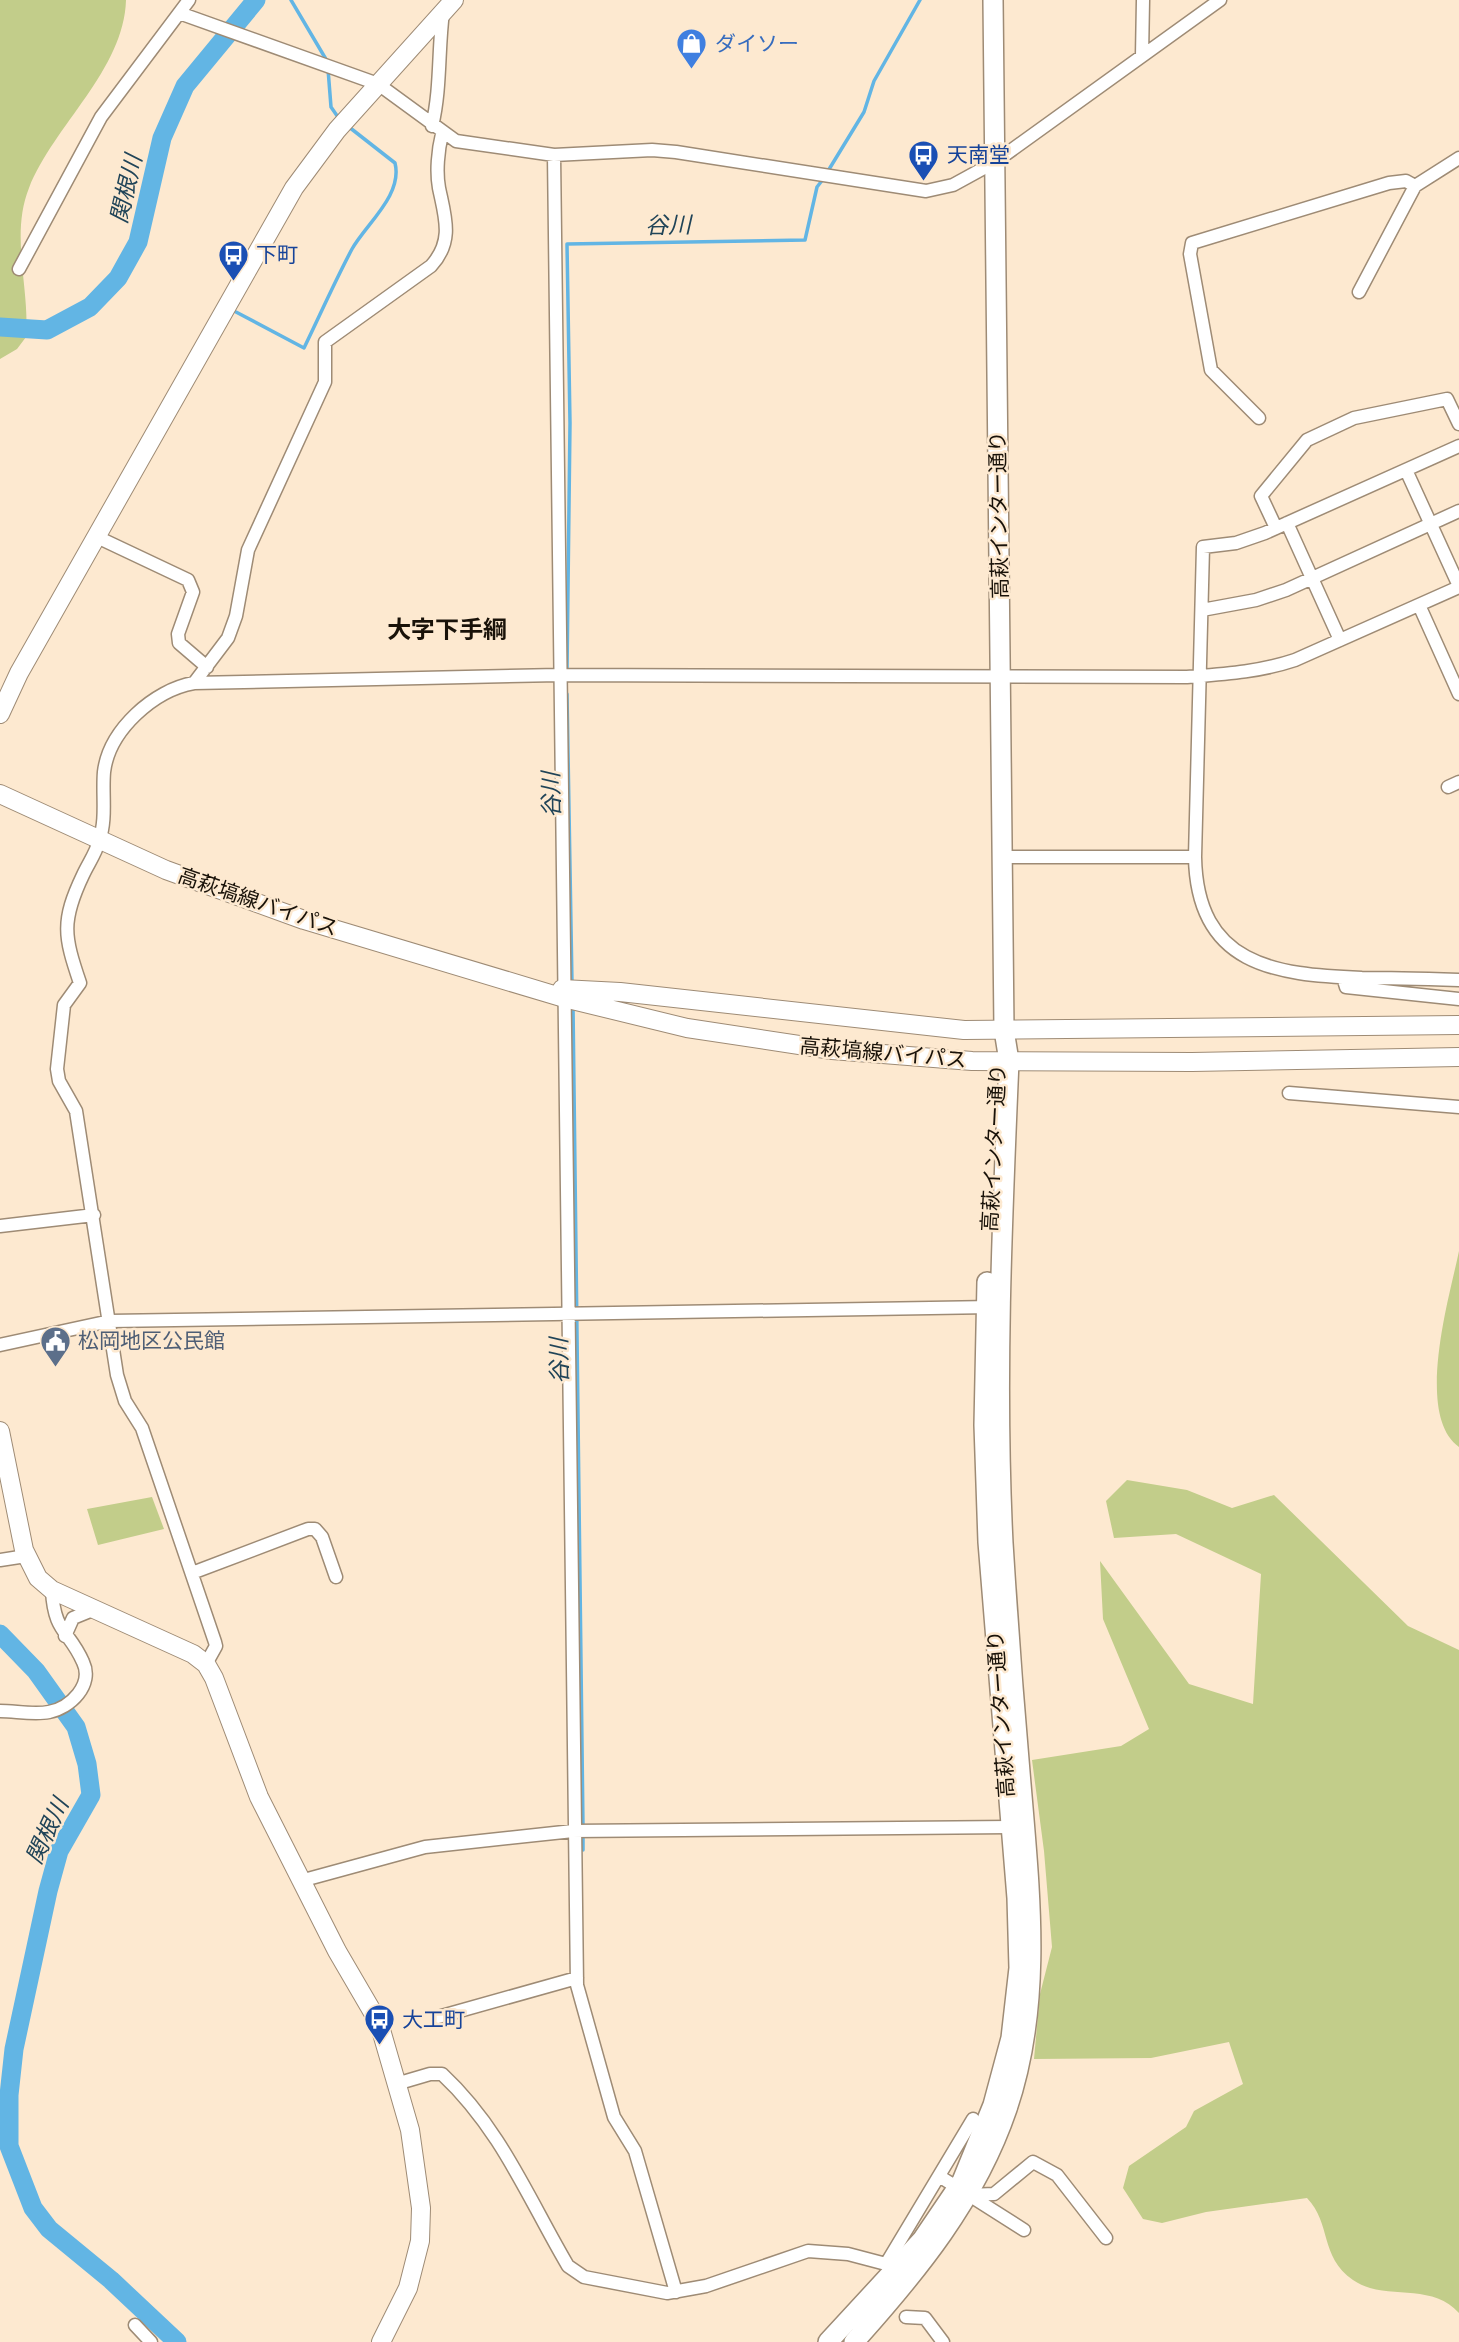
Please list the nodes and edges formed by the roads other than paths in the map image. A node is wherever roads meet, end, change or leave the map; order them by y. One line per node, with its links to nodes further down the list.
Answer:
1 (189, 0): 6 (street)
2 (993, 0): 12 (main road, 高萩インター通り)
3 (1143, 0): 7 (street)
4 (1220, 0): 7 (street)
5 (448, 6): 8 (main road); 9 (street)
6 (182, 13): 8 (street); 14 (street)
7 (1142, 56): 12 (street)
8 (378, 84): 9 (street); 23 (main road)
9 (437, 130): 10 (street); 29 (street)
10 (554, 155): 12 (street); 30 (street)
11 (1459, 158): 13 (street)
12 (995, 162): 31 (main road, 高萩インター通り)
13 (1415, 186): 15 (street); 16 (street)
14 (19, 269)
15 (1359, 292)
16 (1259, 418)
17 (1459, 424): 22 (street)
18 (1459, 446): 19 (street)
19 (1406, 470): 21 (street); 22 (street)
20 (1459, 511): 21 (street)
21 (1430, 524): 24 (street); 25 (street)
22 (1282, 526): 24 (street); 27 (street)
23 (97, 537): 29 (street); 35 (main road)
24 (1311, 579): 27 (street); 28 (street)
25 (1459, 588): 26 (street)
26 (1419, 605): 28 (street); 34 (street)
27 (1202, 610): 32 (street)
28 (1340, 640): 32 (street)
29 (207, 667): 33 (street)
30 (559, 675): 31 (street); 33 (street); 42 (street)
31 (1000, 676): 32 (street); 38 (main road, 高萩インター通り)
32 (1200, 676): 39 (street)
33 (194, 683): 37 (street)
34 (1459, 694)
35 (0, 715)
36 (0, 794): 37 (main road, 高萩塙線バイパス)
37 (99, 842): 42 (main road, 高萩塙線バイパス); 50 (street)
38 (1003, 857): 39 (street); 45 (main road, 高萩インター通り)
39 (1195, 857): 40 (street)
40 (1343, 977): 41 (street); 43 (street)
41 (1459, 980)
42 (564, 994): 45 (main road, 高萩塙線バイパス); 47 (main road, 高萩塙線バイパス); 53 (street)
43 (1459, 999)
44 (1459, 1025): 45 (main road, 高萩塙線バイパス)
45 (1004, 1030): 47 (main road, 高萩インター通り)
46 (1459, 1056): 47 (main road, 高萩塙線バイパス)
47 (1003, 1061): 52 (main road, 高萩インター通り)
48 (1289, 1093): 49 (street)
49 (1459, 1107)
50 (94, 1214): 51 (street); 54 (street)
51 (0, 1226)
52 (992, 1307): 53 (street); 66 (main road, 高萩インター通り); 74 (main road, 高萩インター通り)
53 (568, 1313): 54 (street); 67 (street)
54 (110, 1321): 55 (street); 59 (street)
55 (0, 1346)
56 (0, 1431): 57 (main road)
57 (26, 1556): 58 (street); 61 (main road)
58 (0, 1560)
59 (192, 1573): 60 (street); 64 (street)
60 (336, 1577)
61 (52, 1590): 62 (main road); 63 (street)
62 (95, 1609): 63 (street); 64 (main road)
63 (65, 1636): 65 (street)
64 (206, 1664): 68 (main road)
65 (0, 1710)
66 (1010, 1827): 67 (street); 74 (main road, 高萩インター通り)
67 (573, 1831): 68 (street); 69 (street)
68 (304, 1880): 71 (main road)
69 (577, 1978): 70 (street); 78 (street)
70 (438, 2017)
71 (396, 2084): 78 (street); 83 (main road)
72 (972, 2119): 73 (street)
73 (939, 2176): 74 (street); 77 (street)
74 (963, 2191): 75 (street); 76 (street); 77 (main road, 高萩インター通り); 81 (main road, 高萩インター通り)
75 (1024, 2230)
76 (1106, 2238)
77 (890, 2268): 78 (street); 81 (main road, 高萩インター通り)
78 (676, 2292)
79 (906, 2316): 84 (street)
80 (135, 2325): 82 (street)
81 (843, 2339)
82 (150, 2342)
83 (381, 2342)
84 (943, 2342)

